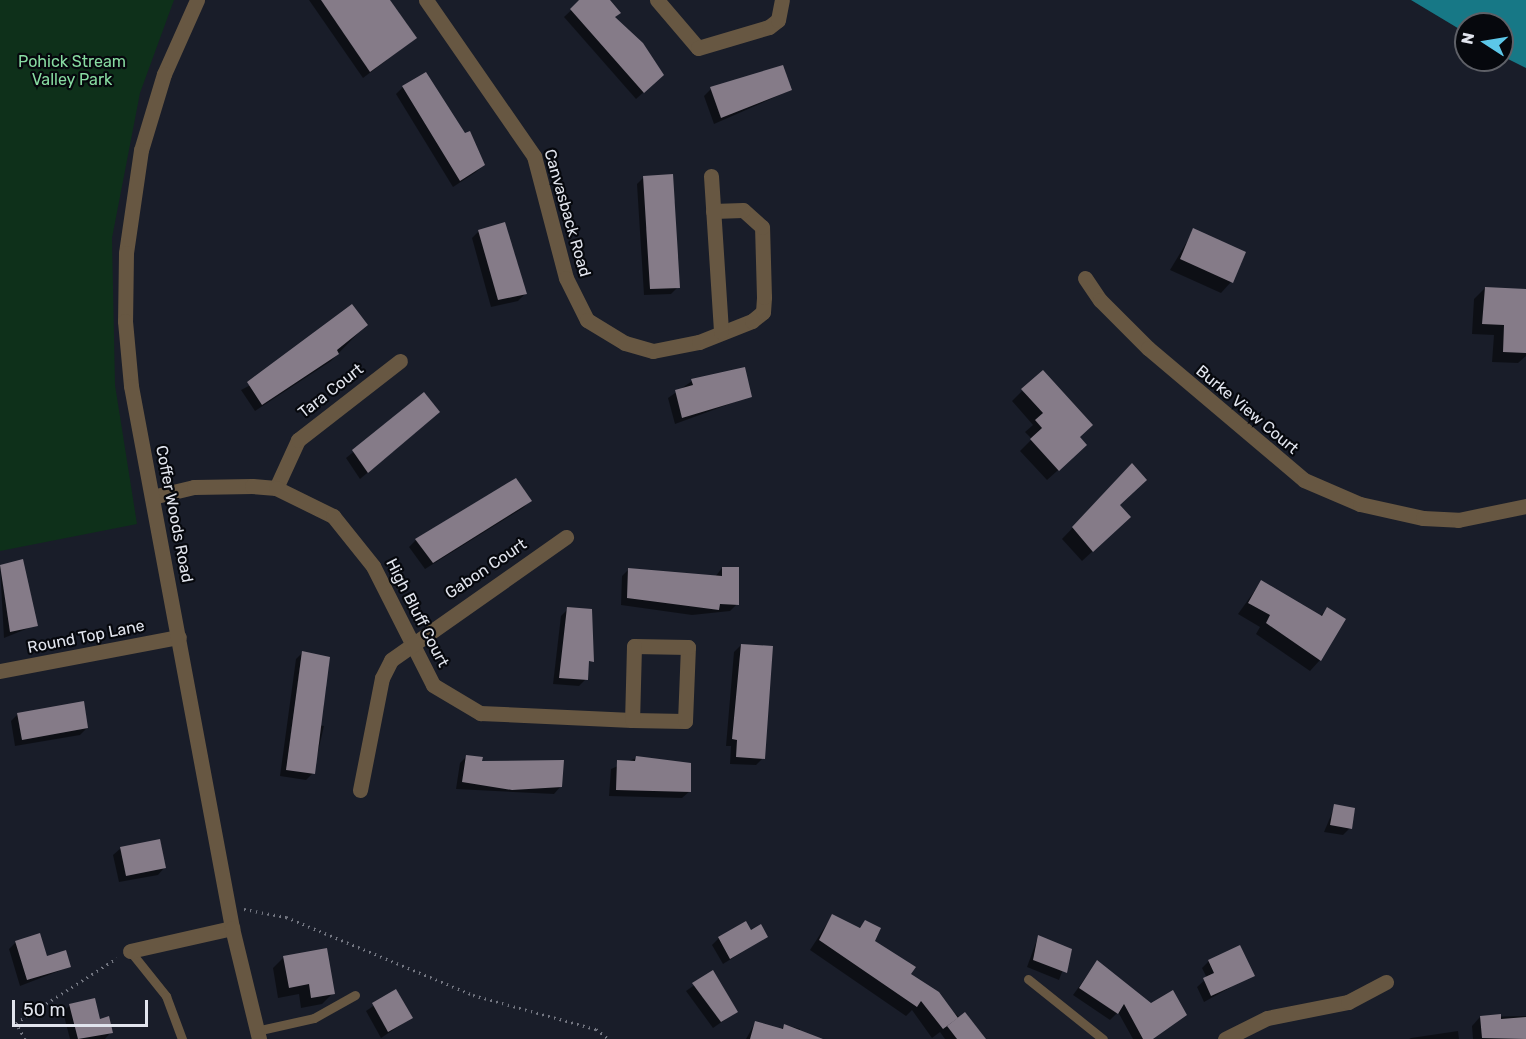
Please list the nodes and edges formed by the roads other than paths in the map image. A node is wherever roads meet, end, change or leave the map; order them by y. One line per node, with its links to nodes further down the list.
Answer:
1 (197, 0): 11 (street, Coffer Woods Road)
2 (426, 0): 8 (street, Canvasback Road)
3 (657, 0): 4 (street)
4 (782, 0)
5 (711, 176): 6 (street)
6 (713, 211): 8 (street); 8 (street, Canvasback Road)
7 (1085, 278): 12 (street, Burke View Court)
8 (721, 332)
9 (400, 361): 10 (street, Tara Court)
10 (276, 488): 11 (street, High Bluff Court); 15 (street, High Bluff Court)
11 (152, 497): 14 (street, Coffer Woods Road)
12 (1526, 506)
13 (566, 537): 15 (street, Gabon Court)
14 (179, 637): 16 (street, Round Top Lane); 19 (street, Coffer Woods Road)
15 (410, 642): 17 (street, High Bluff Court); 18 (street, Gabon Court)
16 (0, 671)
17 (632, 720): 17 (street, High Bluff Court)
18 (360, 790)
19 (232, 928): 20 (street); 24 (street, Coffer Woods Road)
20 (129, 951): 25 (lane)
21 (1028, 979): 26 (lane)
22 (1386, 982): 27 (street)
23 (355, 995): 24 (lane)
24 (257, 1035)
25 (182, 1039)
26 (1103, 1039)
27 (1225, 1039)

